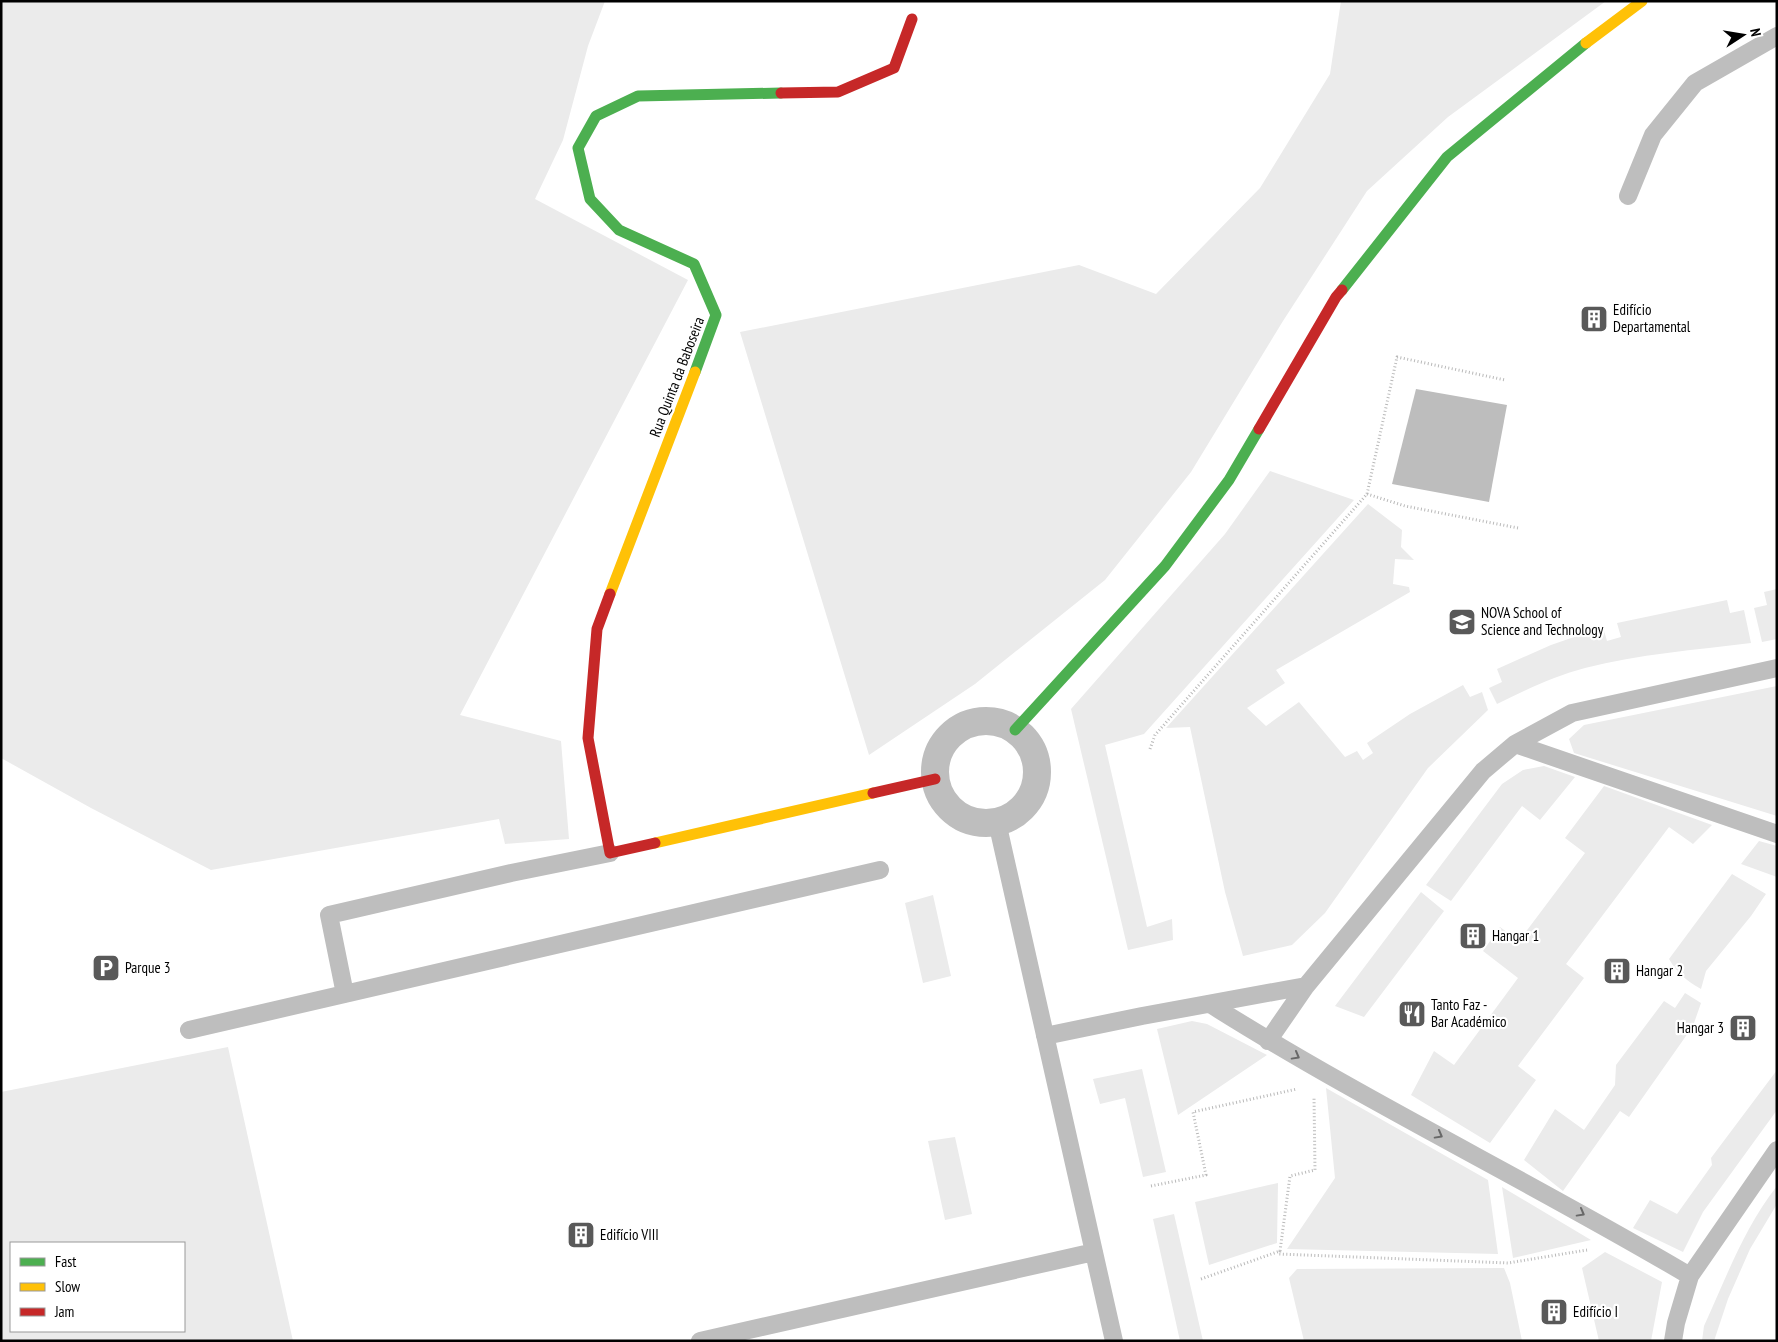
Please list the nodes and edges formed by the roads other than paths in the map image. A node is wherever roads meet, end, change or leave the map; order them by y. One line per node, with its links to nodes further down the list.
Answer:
1 (1642, 1): 6 (street)
2 (912, 18): 11 (street, Rua Quinta da Baboseira)
3 (1777, 36): 4 (lane)
4 (1628, 196)
5 (1777, 668): 7 (lane)
6 (1015, 730): 8 (street); 9 (street)
7 (1515, 744): 10 (lane); 13 (lane)
8 (935, 779): 9 (street); 11 (street)
9 (997, 822): 17 (lane)
10 (1777, 834)
11 (610, 853): 14 (lane)
12 (880, 870): 14 (lane)
13 (1306, 986): 15 (lane); 18 (lane)
14 (345, 994): 16 (lane)
15 (1210, 1004): 17 (lane); 18 (lane)
16 (189, 1030)
17 (1045, 1036): 20 (lane)
18 (1268, 1041): 21 (lane, one-way to 21)
19 (1777, 1150): 21 (lane)
20 (1094, 1252): 22 (lane); 23 (lane)
21 (1690, 1276): 24 (lane)
22 (700, 1341)
23 (1114, 1341)
24 (1673, 1341)

